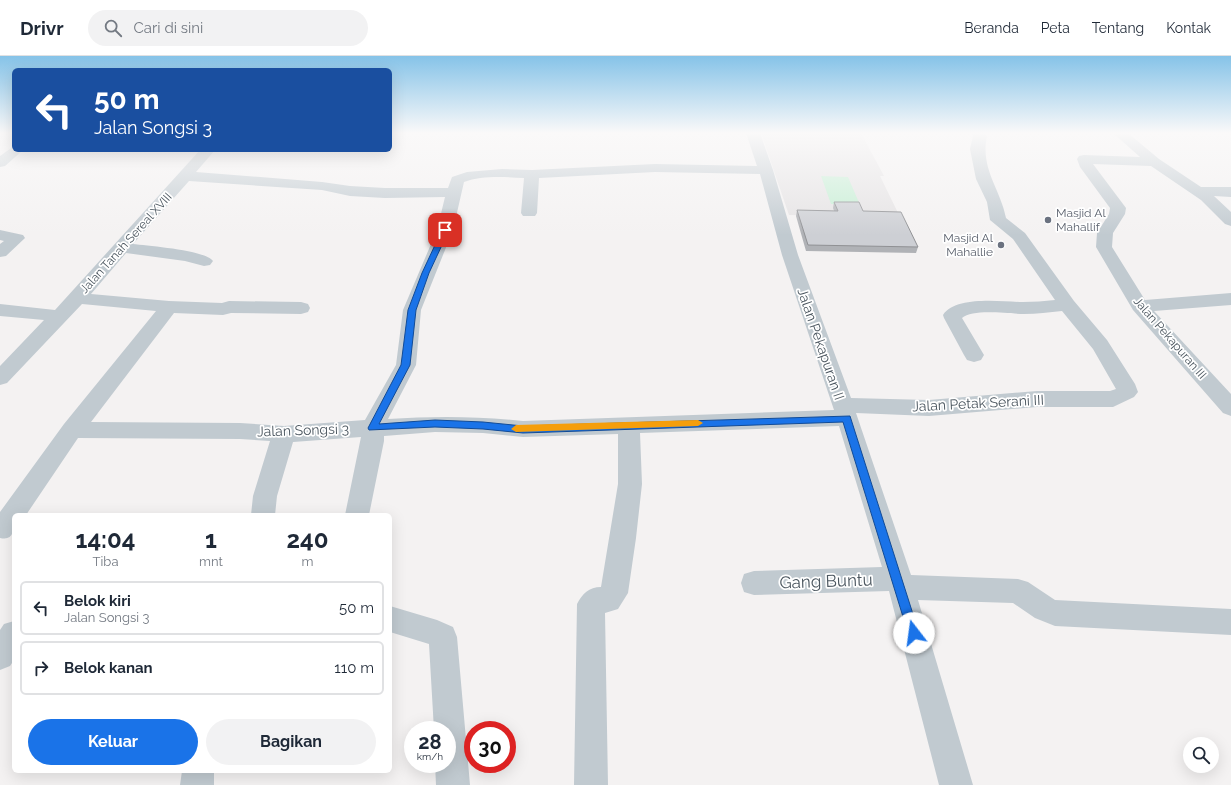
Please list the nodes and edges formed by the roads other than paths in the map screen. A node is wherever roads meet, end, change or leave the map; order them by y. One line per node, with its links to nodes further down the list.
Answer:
1 (193, 167): 8 (street, Jalan Tanah Sereal XVIII)
2 (765, 167): 6 (street, Jalan Pekapuran II)
3 (981, 167): 20 (street)
4 (1089, 167): 21 (street, Jalan Pekapuran III)
5 (1162, 167): 9 (street)
6 (766, 170): 7 (street); 29 (street, Jalan Pekapuran II)
7 (532, 174): 10 (street); 12 (street)
8 (185, 176): 10 (street); 15 (street, Jalan Tanah Sereal XVIII)
9 (1198, 191): 11 (street); 13 (street)
10 (453, 192): 31 (street)
11 (1231, 192)
12 (529, 213)
13 (1231, 220)
14 (0, 235): 16 (street)
15 (122, 248): 17 (street); 18 (street, Jalan Tanah Sereal XVIII)
16 (0, 252)
17 (204, 261)
18 (77, 298): 22 (street); 25 (street, Jalan Tanah Sereal XVIII)
19 (1231, 299): 21 (street)
20 (1067, 304): 26 (street); 29 (street, Jalan Petak Serani III)
21 (1140, 306): 28 (street, Jalan Pekapuran III)
22 (168, 307): 23 (street); 32 (street)
23 (302, 308)
24 (0, 310): 25 (street)
25 (58, 316): 27 (street, Jalan Tanah Sereal XVIII)
26 (974, 355)
27 (0, 378)
28 (1231, 408)
29 (845, 412): 30 (street, Jalan Songsi 3); 40 (street, Jalan Pekapuran II)
30 (629, 425): 31 (street, Jalan Songsi 3); 48 (street)
31 (372, 428): 33 (street, Jalan Songsi 3); 36 (street)
32 (72, 430): 33 (street, Jalan Songsi 3); 34 (street)
33 (284, 434): 35 (street)
34 (16, 513)
35 (263, 513)
36 (357, 513)
37 (12, 519): 38 (street)
38 (6, 528)
39 (754, 583): 40 (street, Gang Buntu)
40 (899, 583): 42 (street, Gang Buntu); 49 (street, Jalan Pekapuran II)
41 (392, 620): 47 (street)
42 (1231, 622)
43 (12, 637): 44 (street)
44 (0, 656)
45 (198, 773): 46 (street)
46 (197, 785)
47 (453, 785)
48 (591, 785)
49 (956, 785)

